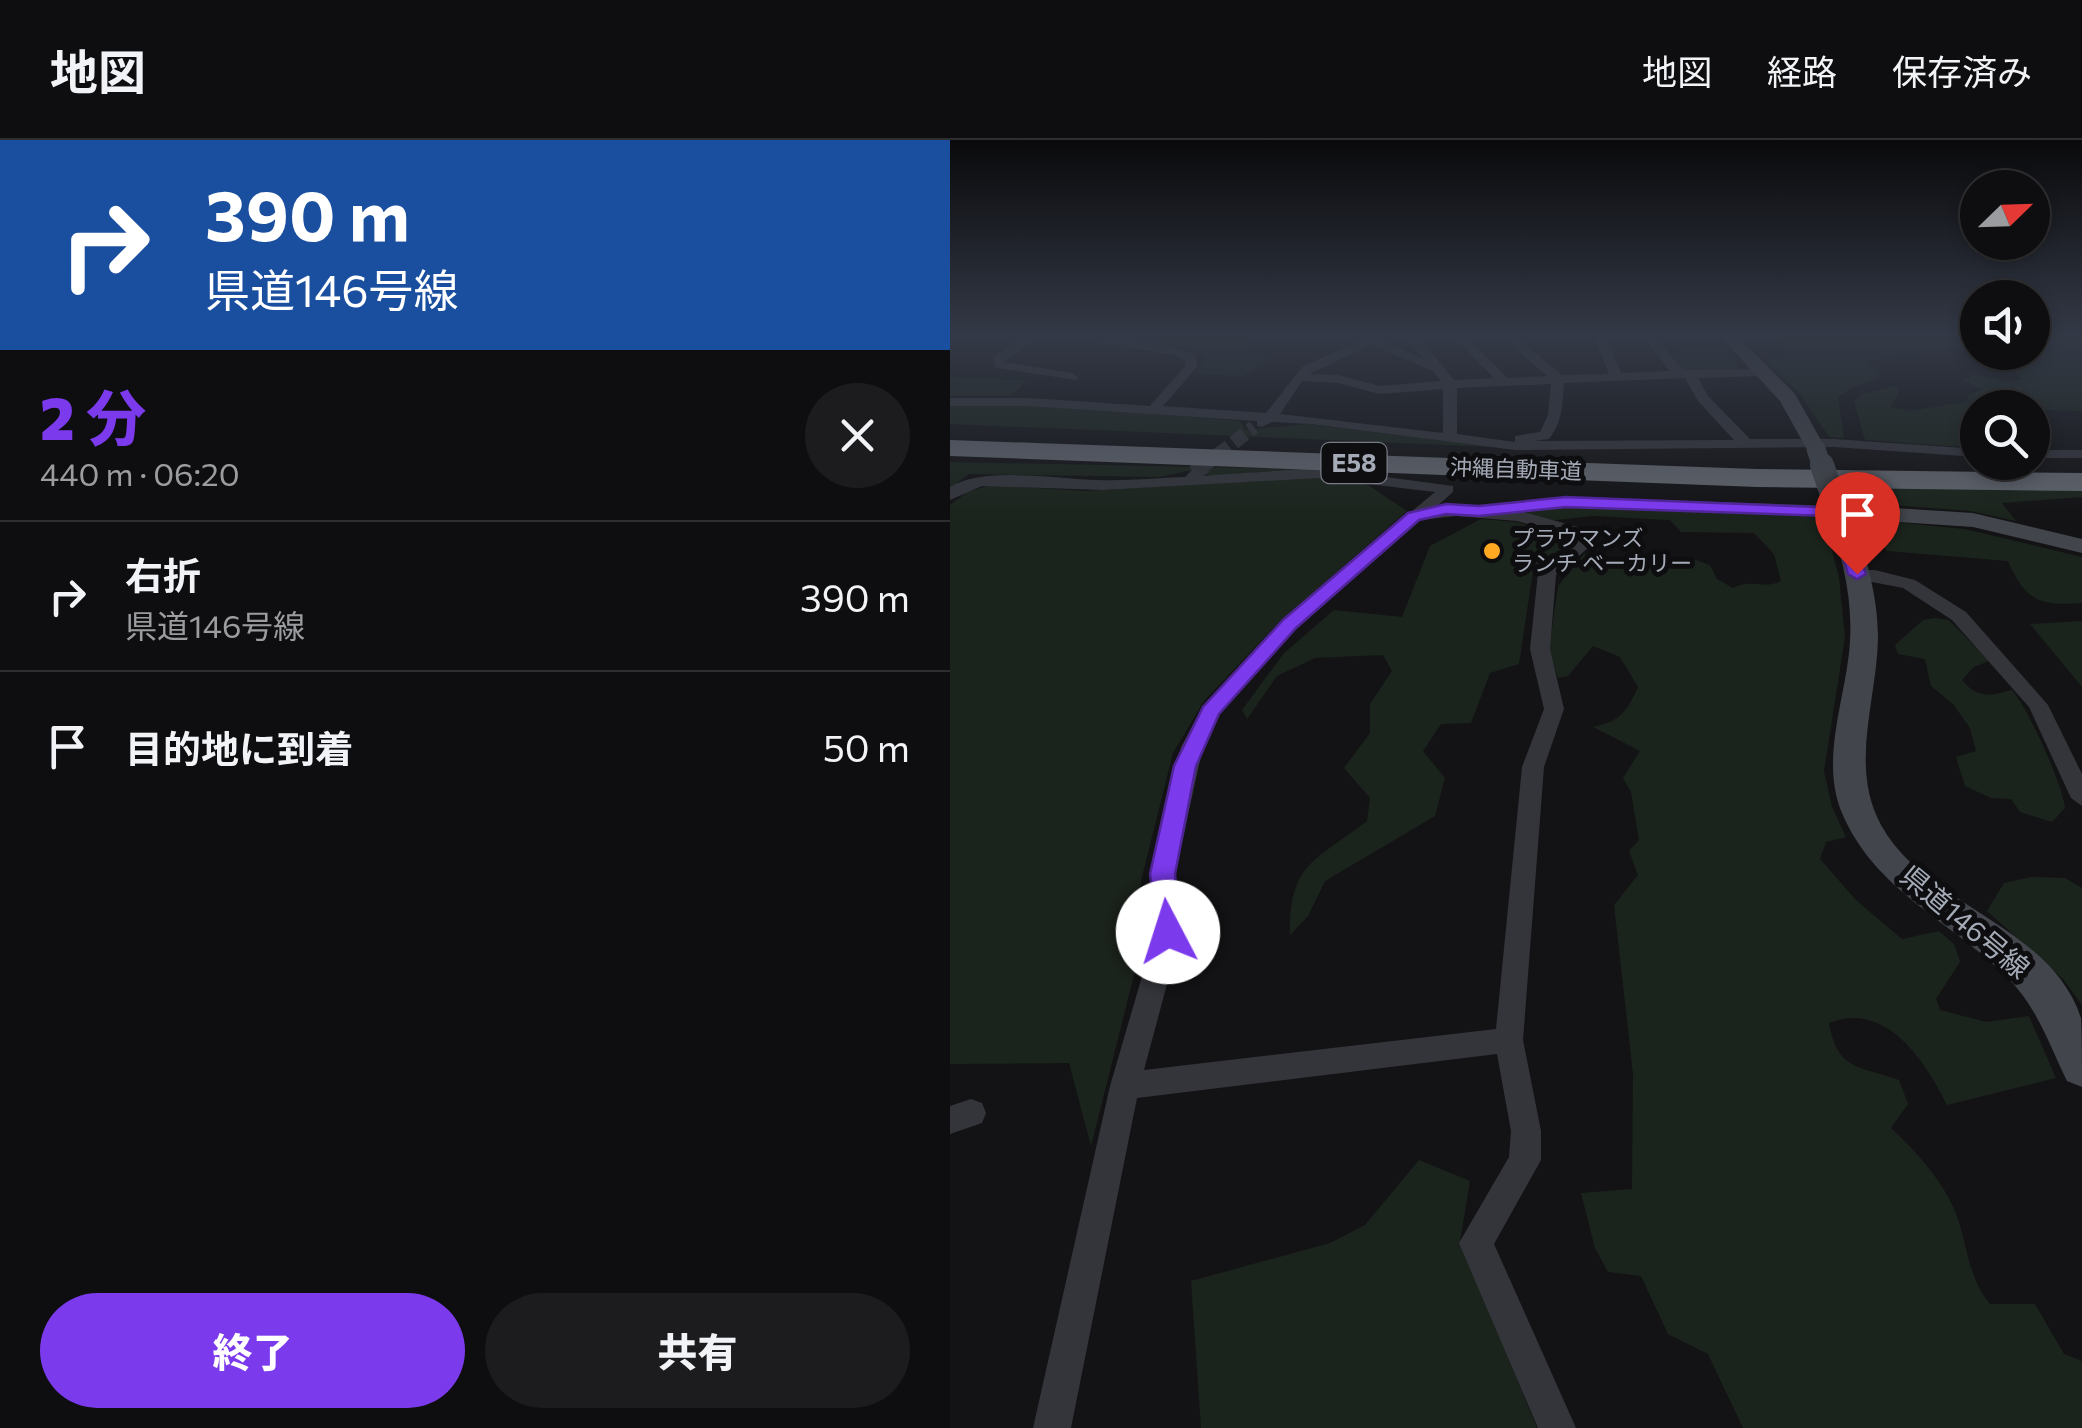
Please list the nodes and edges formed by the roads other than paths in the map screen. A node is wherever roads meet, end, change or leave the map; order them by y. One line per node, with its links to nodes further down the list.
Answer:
1 (1165, 396): 8 (street)
2 (1285, 396): 9 (street)
3 (1450, 396): 12 (street)
4 (1559, 396): 14 (street)
5 (1701, 396): 13 (street)
6 (1786, 396): 15 (main road, 県道146号線)
7 (950, 402): 8 (street)
8 (1154, 409): 9 (street)
9 (1269, 418): 10 (street); 12 (street)
10 (1254, 427)
11 (950, 436): 20 (highway, 沖縄自動車道 / E58)
12 (1450, 439): 14 (street)
13 (1745, 443): 14 (street); 15 (street)
14 (1500, 444)
15 (1815, 446): 17 (street); 23 (main road, 県道146号線, bridge)
16 (950, 448): 21 (highway, 沖縄自動車道 / E58)
17 (1960, 452)
18 (2050, 454): 19 (street)
19 (2082, 454)
20 (2082, 468)
21 (2082, 482)
22 (950, 495): 25 (street)
23 (1836, 506): 24 (street); 26 (main road); 27 (main road, 県道146号線)
24 (1479, 511): 25 (street); 29 (street)
25 (1414, 517): 31 (street)
26 (2082, 546)
27 (1857, 574): 28 (street); 30 (main road, 県道146号線)
28 (2082, 798)
29 (1510, 1040): 31 (street); 33 (street)
30 (2082, 1068)
31 (1125, 1086): 32 (street)
32 (1052, 1428)
33 (1557, 1428)

